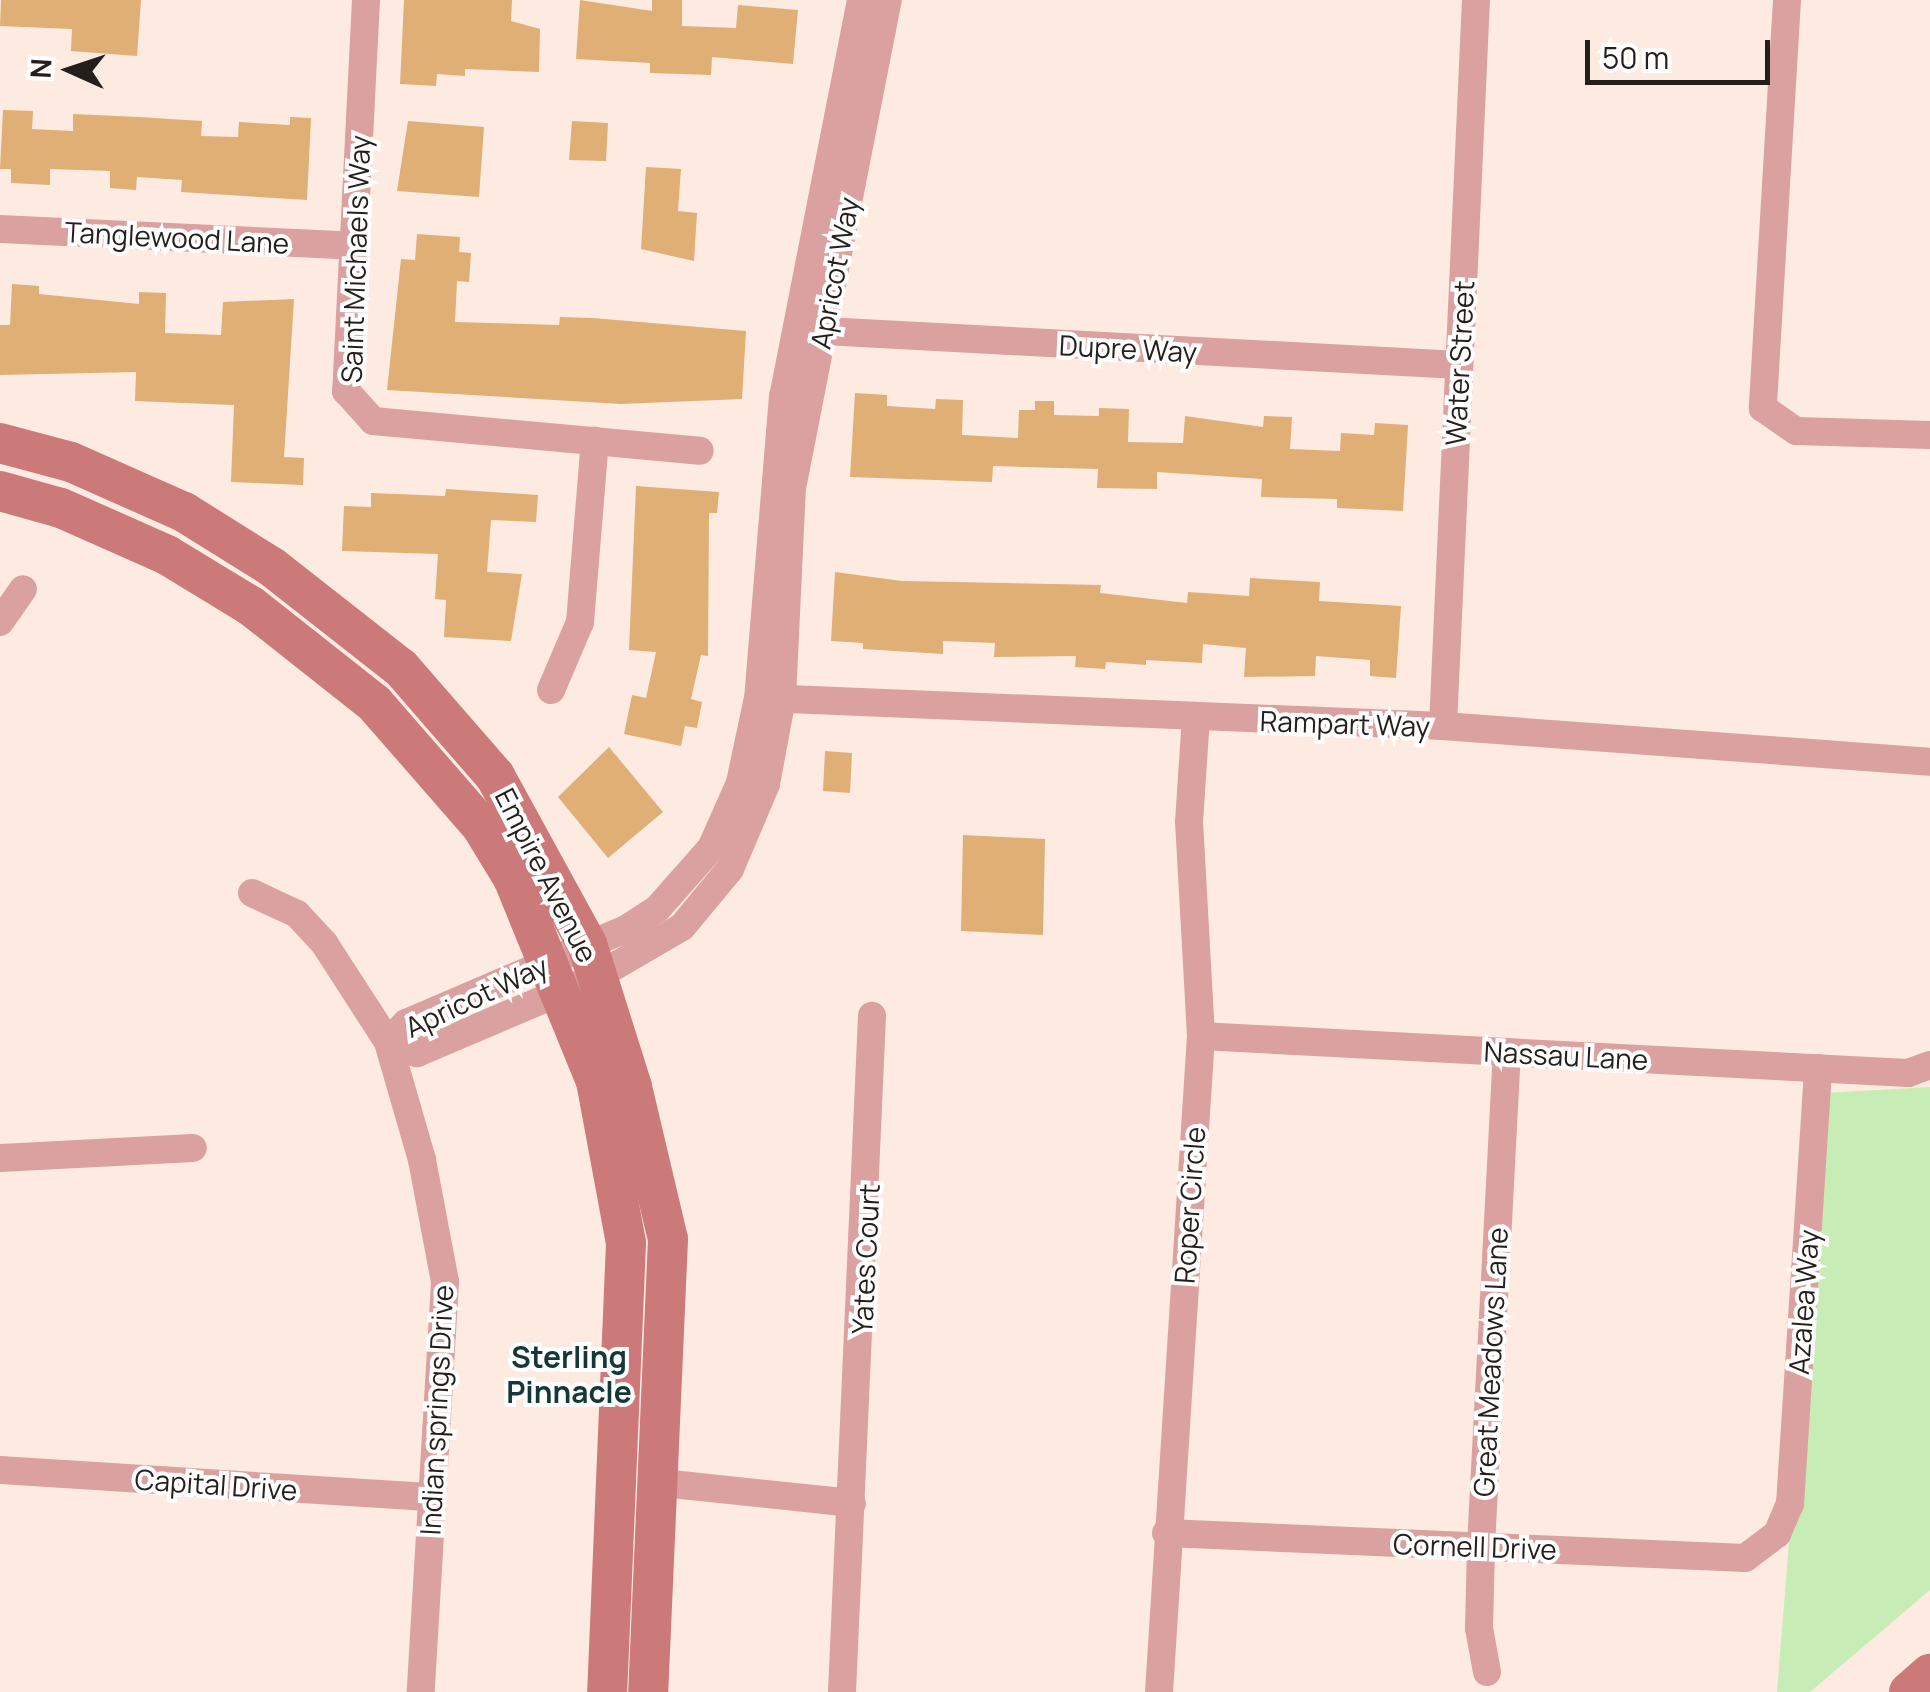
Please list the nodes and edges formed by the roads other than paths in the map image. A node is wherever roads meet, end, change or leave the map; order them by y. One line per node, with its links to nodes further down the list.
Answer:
1 (366, 0): 7 (street, Saint Michaels Way)
2 (861, 0): 8 (street, Apricot Way)
3 (888, 0): 8 (street, Apricot Way)
4 (1476, 0): 9 (street, Water Street)
5 (1787, 0): 10 (street)
6 (0, 229): 7 (street, Tanglewood Lane)
7 (354, 246): 11 (street, Saint Michaels Way)
8 (810, 330): 9 (street, Dupre Way); 18 (street, Apricot Way)
9 (1459, 365): 20 (street, Water Street)
10 (1930, 435)
11 (595, 440): 13 (street, Saint Michaels Way); 17 (street)
12 (0, 443): 23 (street, Empire Avenue)
13 (700, 451)
14 (0, 491): 23 (street, Empire Avenue)
15 (23, 589): 16 (street)
16 (0, 622)
17 (552, 690)
18 (770, 698): 19 (street, Rampart Way); 23 (street, Apricot Way)
19 (1196, 717): 20 (street, Rampart Way); 25 (street, Roper Circle)
20 (1443, 726): 21 (street, Rampart Way)
21 (1930, 762)
22 (252, 893): 26 (street, Indian springs Drive)
23 (575, 968): 26 (street, Apricot Way); 33 (street, Empire Avenue); 42 (street, Empire Avenue)
24 (872, 1016): 35 (street, Yates Court)
25 (1200, 1036): 27 (street, Nassau Lane); 36 (street, Roper Circle)
26 (388, 1042): 34 (street, Indian springs Drive)
27 (1506, 1052): 29 (street, Nassau Lane); 38 (street, Great Meadows Lane)
28 (1930, 1065): 29 (street, Nassau Lane)
29 (1818, 1068): 37 (street, Azalea Way)
30 (192, 1148): 31 (street)
31 (0, 1158)
32 (0, 1470): 34 (street, Capital Drive)
33 (662, 1483): 35 (street); 43 (street, Empire Avenue)
34 (432, 1497): 41 (street, Indian springs Drive)
35 (852, 1502): 44 (street)
36 (1166, 1533): 38 (street, Cornell Drive); 45 (street, Roper Circle)
37 (1777, 1534): 38 (street, Cornell Drive)
38 (1481, 1546): 39 (street, Great Meadows Lane)
39 (1487, 1672)
40 (1930, 1674): 46 (street)
41 (421, 1692)
42 (607, 1692)
43 (648, 1692)
44 (842, 1692)
45 (1159, 1692)
46 (1909, 1692)

